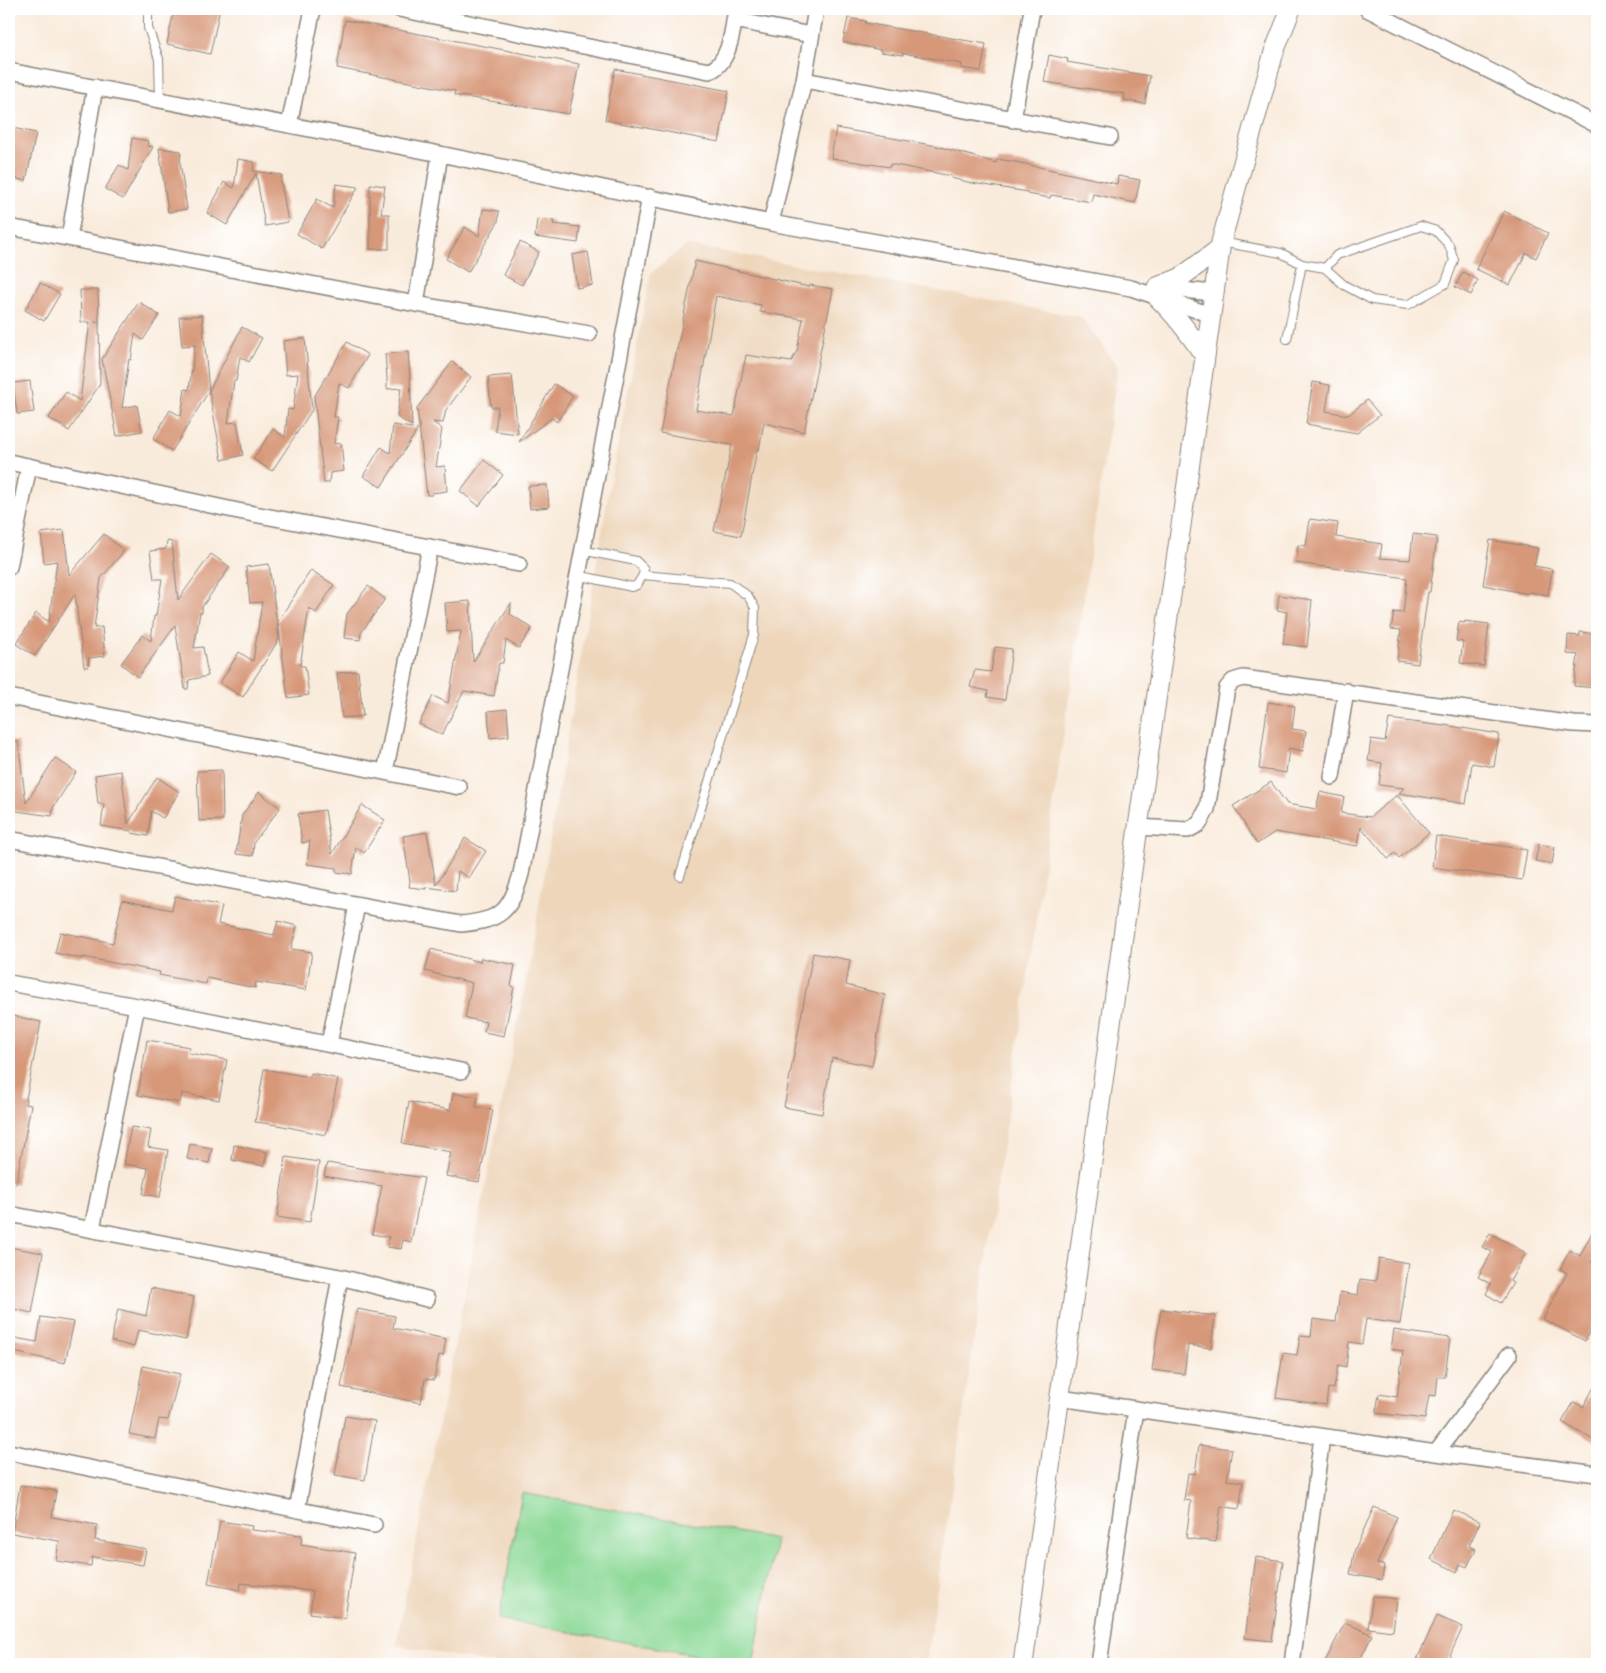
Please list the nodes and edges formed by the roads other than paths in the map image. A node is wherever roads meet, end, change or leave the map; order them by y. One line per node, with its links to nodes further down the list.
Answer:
1 (148, 9): 13 (lane)
2 (313, 9): 15 (street)
3 (399, 9): 8 (street)
4 (816, 9): 9 (street)
5 (1032, 9): 14 (street)
6 (1291, 9): 23 (street)
7 (1367, 9): 16 (street)
8 (735, 14): 9 (street)
9 (811, 35): 11 (street)
10 (9, 71): 12 (street)
11 (804, 80): 14 (street); 20 (street)
12 (95, 87): 13 (street); 22 (street)
13 (160, 100): 15 (street)
14 (1012, 120): 17 (street)
15 (289, 125): 18 (street)
16 (1597, 125)
17 (1110, 137)
18 (440, 154): 19 (street); 28 (street)
19 (650, 197): 20 (street); 36 (street)
20 (771, 223): 27 (street)
21 (9, 227): 22 (street)
22 (69, 238): 28 (street)
23 (1220, 246): 24 (lane); 26 (street); 27 (street)
24 (1302, 264): 25 (lane); 31 (lane)
25 (1326, 268): 25 (lane)
26 (1214, 292): 27 (street); 29 (street)
27 (1157, 293): 29 (street); 32 (street)
28 (416, 304): 30 (street)
29 (1211, 315): 32 (street)
30 (590, 334)
31 (1288, 340)
32 (1204, 355): 47 (street)
33 (9, 462): 34 (street)
34 (29, 466): 35 (street); 38 (street)
35 (430, 547): 37 (street); 44 (street)
36 (581, 550): 39 (lane); 40 (street)
37 (519, 564)
38 (9, 567)
39 (643, 574): 40 (lane); 49 (lane)
40 (577, 575): 50 (street)
41 (1346, 691): 43 (street); 45 (street); 47 (street)
42 (9, 697): 44 (street)
43 (1597, 725)
44 (385, 772): 46 (street)
45 (1332, 777)
46 (459, 787)
47 (1138, 827): 60 (street)
48 (9, 839): 50 (street)
49 (680, 876)
50 (357, 905): 53 (street)
51 (9, 983): 52 (street)
52 (137, 1006): 53 (street); 56 (street)
53 (329, 1044): 54 (street)
54 (461, 1071)
55 (9, 1214): 56 (street)
56 (92, 1229): 57 (street)
57 (340, 1277): 58 (street); 66 (street)
58 (427, 1299)
59 (1509, 1354): 64 (street)
60 (1060, 1398): 61 (street); 68 (street)
61 (1136, 1409): 62 (street); 69 (street)
62 (1322, 1437): 64 (street); 70 (street)
63 (9, 1452): 66 (street)
64 (1436, 1453): 65 (street)
65 (1597, 1474)
66 (297, 1510): 67 (street)
67 (374, 1525)
68 (1023, 1664)
69 (1099, 1664)
70 (1292, 1664)

